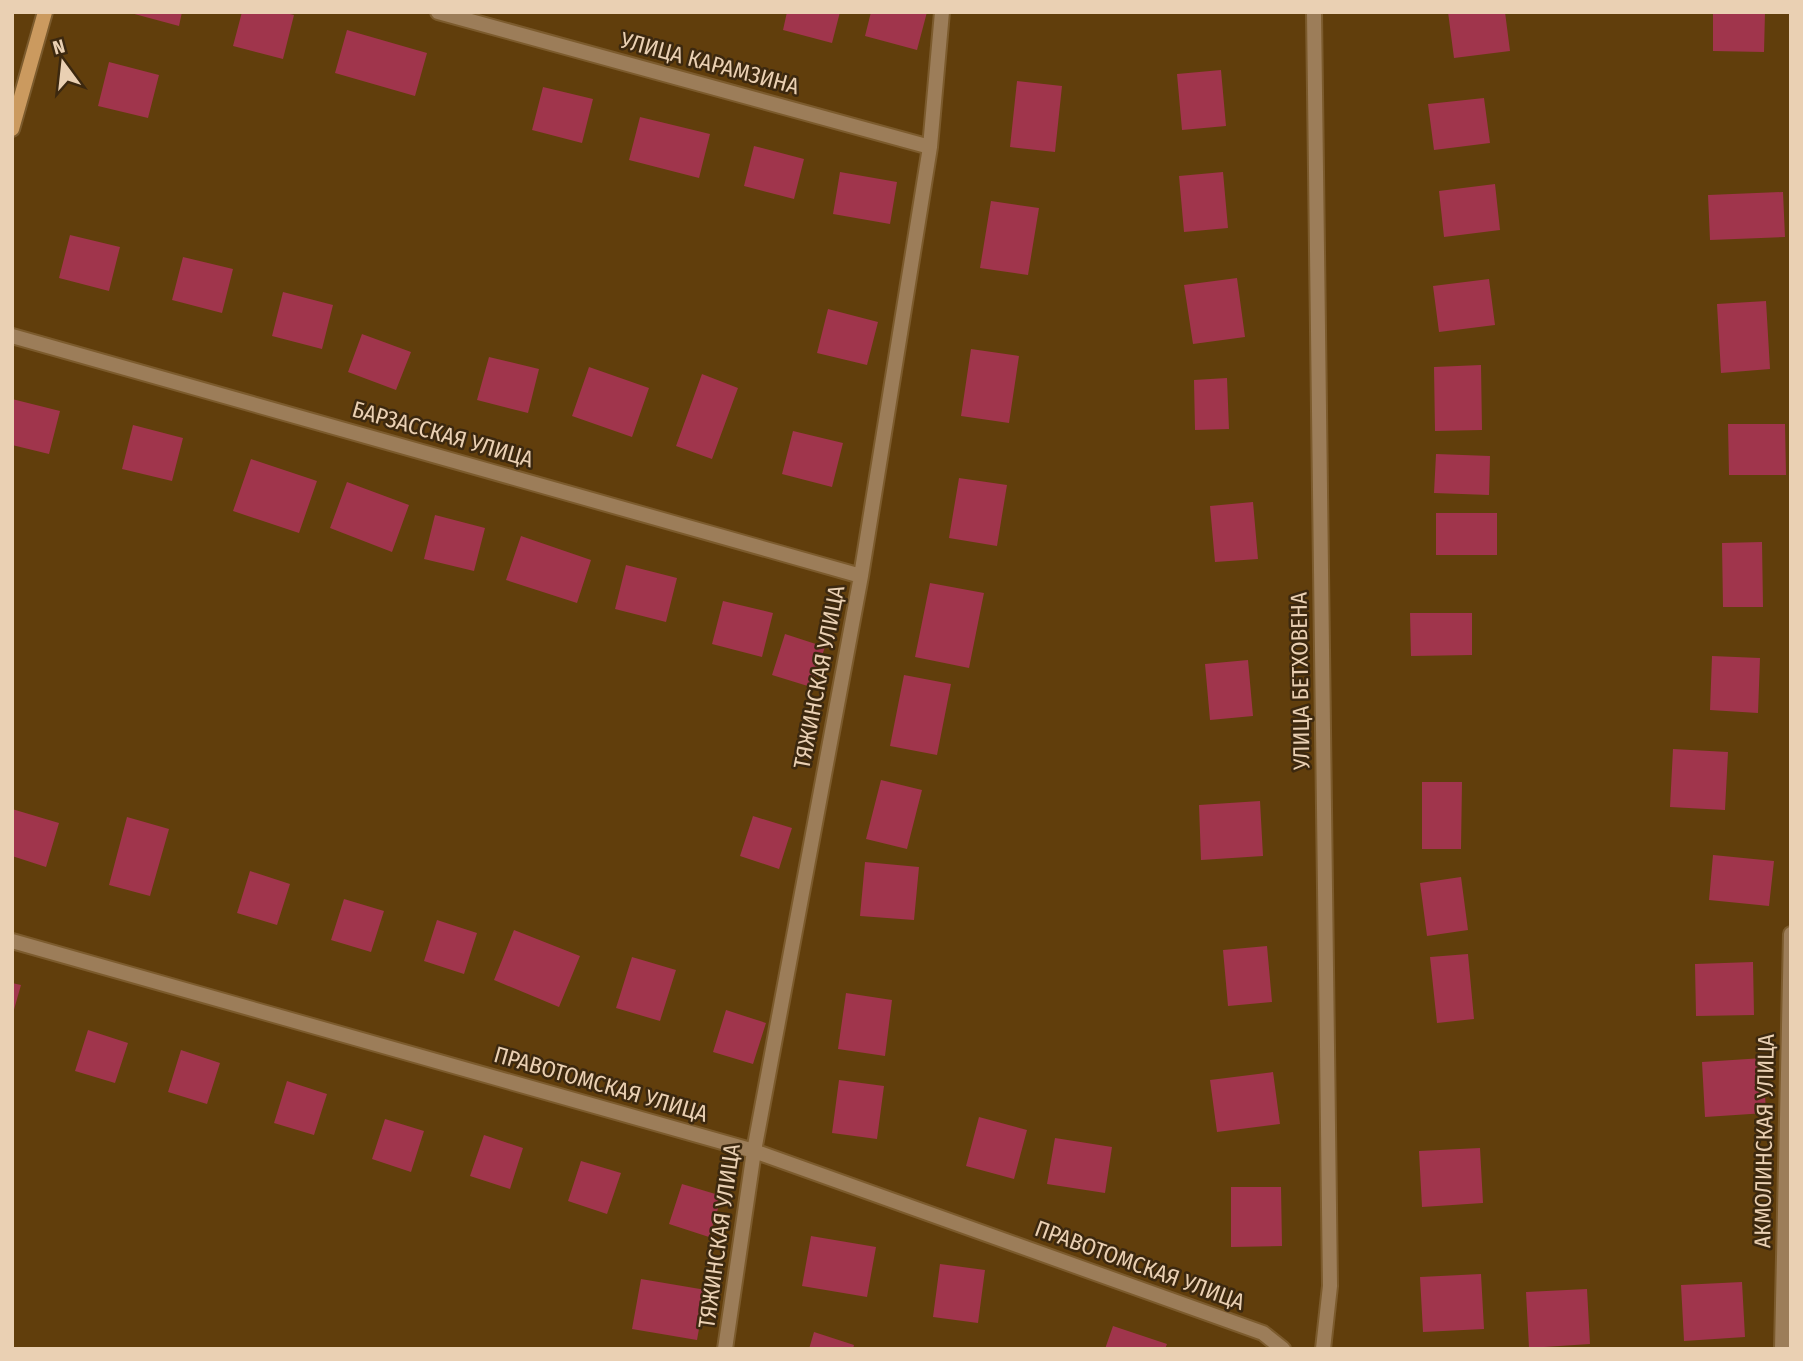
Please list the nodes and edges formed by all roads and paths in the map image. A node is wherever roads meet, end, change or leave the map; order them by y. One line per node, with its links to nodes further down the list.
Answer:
1 (46, 12): 5 (street)
2 (438, 12): 6 (street, УЛИЦА КАРАМЗИНА)
3 (942, 12): 6 (street, ТЯЖИНСКАЯ УЛИЦА)
4 (1314, 12): 14 (street, УЛИЦА БЕТХОВЕНА)
5 (12, 129)
6 (930, 147): 8 (street, ТЯЖИНСКАЯ УЛИЦА)
7 (12, 336): 8 (street, БАРЗАССКАЯ УЛИЦА)
8 (861, 576): 11 (street, ТЯЖИНСКАЯ УЛИЦА)
9 (1791, 934): 15 (street, АКМОЛИНСКАЯ УЛИЦА)
10 (12, 941): 11 (street, ПРАВОТОМСКАЯ УЛИЦА)
11 (754, 1152): 12 (street, ТЯЖИНСКАЯ УЛИЦА); 13 (street, ПРАВОТОМСКАЯ УЛИЦА)
12 (725, 1349)
13 (1283, 1349)
14 (1324, 1349)
15 (1782, 1349)

